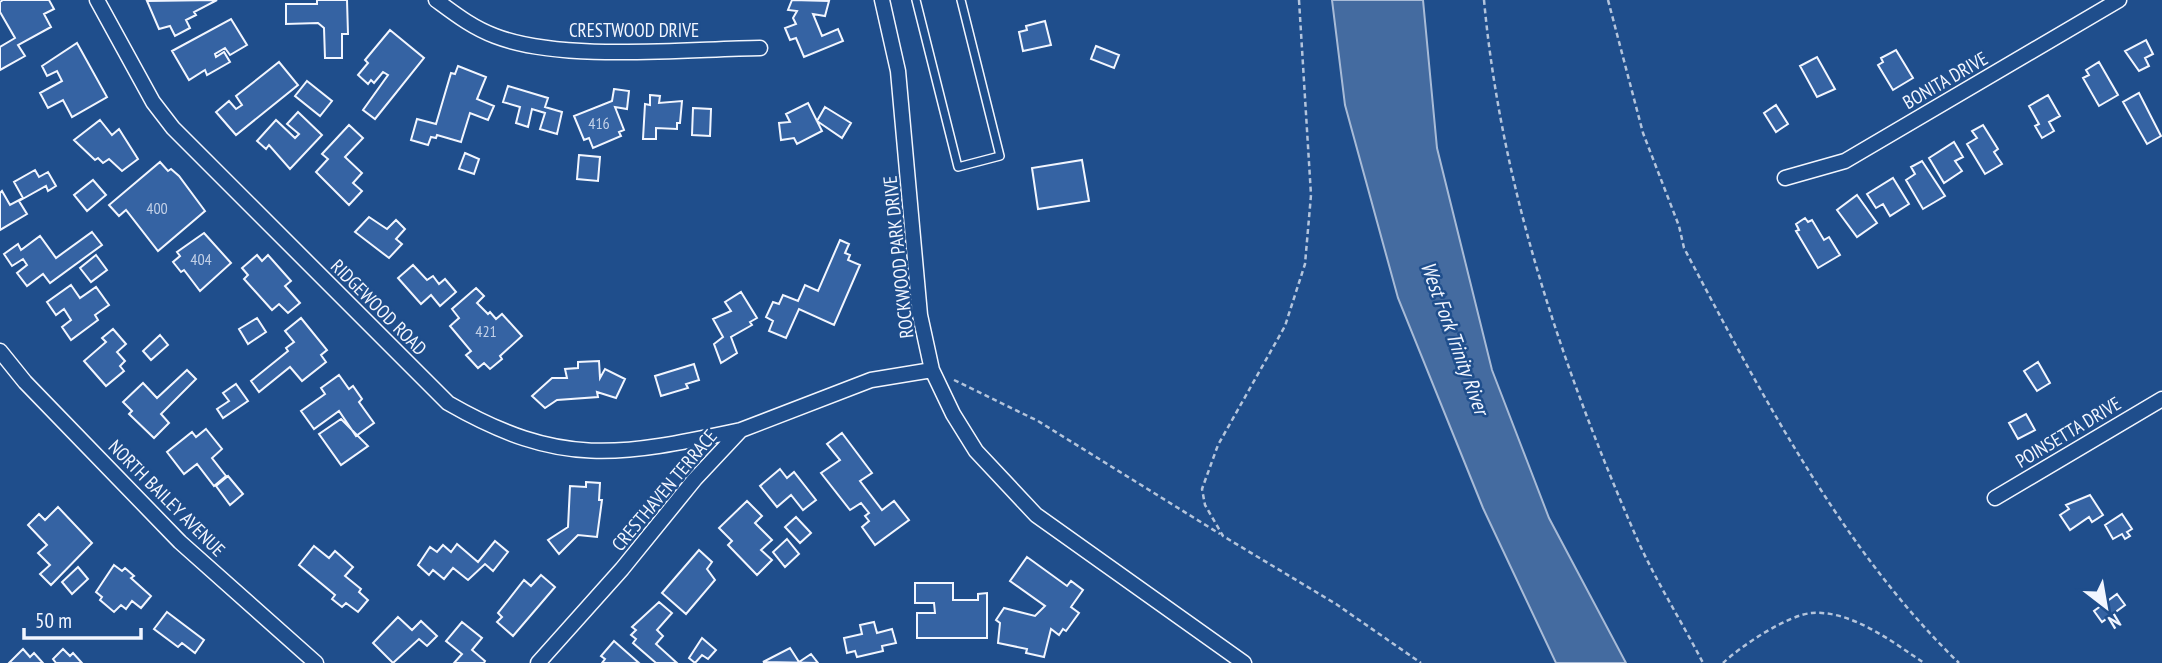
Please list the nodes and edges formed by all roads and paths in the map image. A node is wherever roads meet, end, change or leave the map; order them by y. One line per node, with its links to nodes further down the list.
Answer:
1 (97, 0): 15 (street, RIDGEWOOD ROAD)
2 (436, 0): 10 (street, CRESTWOOD DRIVE)
3 (882, 0): 13 (street, ROCKWOOD PARK DRIVE)
4 (916, 0): 5 (lane)
5 (961, 0)
6 (1299, 0): 17 (path)
7 (1483, 0): 22 (path)
8 (1608, 0): 25 (path)
9 (2119, 0): 11 (street, BONITA DRIVE)
10 (760, 48)
11 (1784, 178)
12 (0, 351): 18 (street, NORTH BAILEY AVENUE)
13 (932, 370): 15 (street, CRESTHAVEN TERRACE); 17 (path); 20 (street, ROCKWOOD PARK DRIVE)
14 (2162, 399): 16 (street, POINSETTA DRIVE)
15 (741, 430): 19 (street, CRESTHAVEN TERRACE)
16 (1994, 498)
17 (1223, 536): 21 (path)
18 (316, 663)
19 (538, 663)
20 (1244, 663)
21 (1421, 663)
22 (1703, 663)
23 (1723, 663): 24 (path)
24 (1924, 663)
25 (1959, 663)

